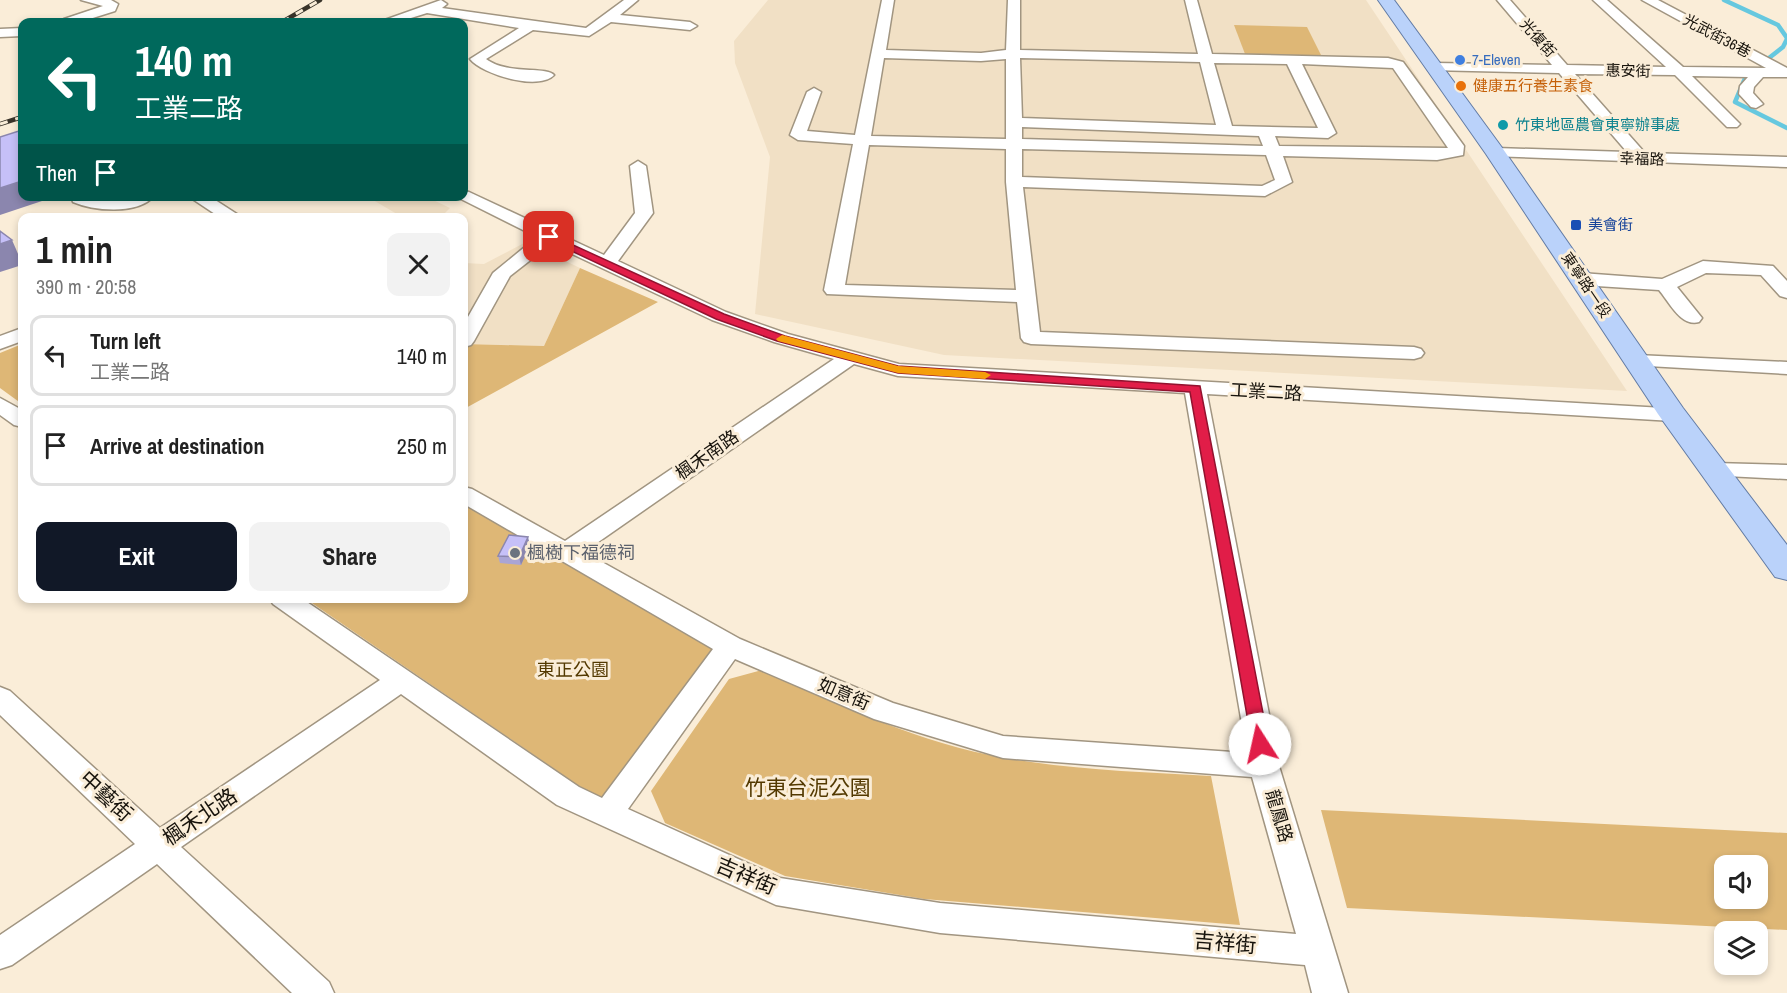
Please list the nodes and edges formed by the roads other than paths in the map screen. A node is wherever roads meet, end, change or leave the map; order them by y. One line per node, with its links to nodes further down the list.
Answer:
1 (76, 0): 2 (street)
2 (82, 0)
3 (87, 0): 14 (street)
4 (453, 0): 13 (street)
5 (632, 0): 16 (street)
6 (888, 0): 21 (street)
7 (1014, 0): 22 (street)
8 (1191, 0): 23 (street)
9 (1386, 0): 25 (main road, 東寧路一段)
10 (1503, 0): 26 (street, 光復街)
11 (1599, 0): 27 (street)
12 (1648, 0): 29 (street, 光武街36巷)
13 (426, 9): 15 (street); 17 (street)
14 (81, 18)
15 (398, 18)
16 (608, 18): 17 (street); 18 (street)
17 (531, 26): 30 (street)
18 (690, 26)
19 (18, 32): 20 (street)
20 (0, 33)
21 (877, 54): 22 (street); 37 (street)
22 (1010, 54): 23 (street); 33 (street)
23 (1207, 59): 24 (street); 35 (street)
24 (1293, 61): 36 (street); 39 (street)
25 (1434, 67): 26 (street, 惠安街); 40 (main road, 東寧路一段)
26 (1566, 70): 27 (street, 惠安街); 41 (street, 光復街)
27 (1679, 71): 28 (street, 惠安街); 34 (street)
28 (1760, 72): 29 (street, 惠安街); 32 (street)
29 (1786, 73)
30 (547, 75)
31 (814, 92): 37 (street)
32 (1756, 104)
33 (1014, 122): 35 (street); 38 (street)
34 (1732, 124)
35 (1225, 130): 36 (street)
36 (1266, 132): 39 (street)
37 (860, 140): 38 (street); 55 (street)
38 (1015, 144): 39 (street); 44 (street)
39 (1271, 152): 44 (street)
40 (1496, 153): 41 (street, 幸福路); 52 (main road, 東寧路一段)
41 (1642, 159): 42 (street, 幸福路)
42 (1787, 162)
43 (639, 166): 51 (street)
44 (1014, 182): 55 (street)
45 (468, 198): 50 (street, 工業二路)
46 (86, 201): 47 (street)
47 (130, 201)
48 (205, 201): 49 (street)
49 (226, 213)
50 (549, 237): 51 (street, 工業二路); 57 (street)
51 (607, 263): 61 (street, 工業二路)
52 (1581, 279): 53 (street); 62 (main road, 東寧路一段)
53 (1665, 285): 54 (street); 56 (street)
54 (1787, 292)
55 (1027, 296): 60 (street)
56 (1692, 318)
57 (468, 334)
58 (18, 336): 59 (street)
59 (0, 343)
60 (1414, 353)
61 (849, 358): 64 (street, 工業二路); 71 (street, 楓禾南路)
62 (1637, 361): 63 (street); 66 (main road, 東寧路一段)
63 (1787, 368)
64 (1195, 388): 66 (street, 工業二路); 77 (street, 龍鳳路)
65 (0, 405): 67 (street)
66 (1673, 414): 68 (main road, 東寧路一段)
67 (18, 417)
68 (1714, 470): 69 (street); 72 (main road, 東寧路一段)
69 (1787, 472)
70 (468, 496): 71 (street, 如意街)
71 (565, 553): 74 (street, 如意街)
72 (1787, 569)
73 (289, 603): 75 (street, 吉祥街)
74 (730, 646): 77 (street, 如意街); 78 (street)
75 (400, 680): 78 (street, 吉祥街); 79 (street, 楓禾北路)
76 (0, 698): 79 (street, 中藝街)
77 (1264, 766): 80 (street, 龍鳳路)
78 (608, 813): 80 (street, 吉祥街)
79 (159, 845): 81 (street, 楓禾北路); 82 (street, 中藝街)
80 (1317, 951): 83 (street, 龍鳳路)
81 (0, 954)
82 (316, 993)
83 (1330, 993)

